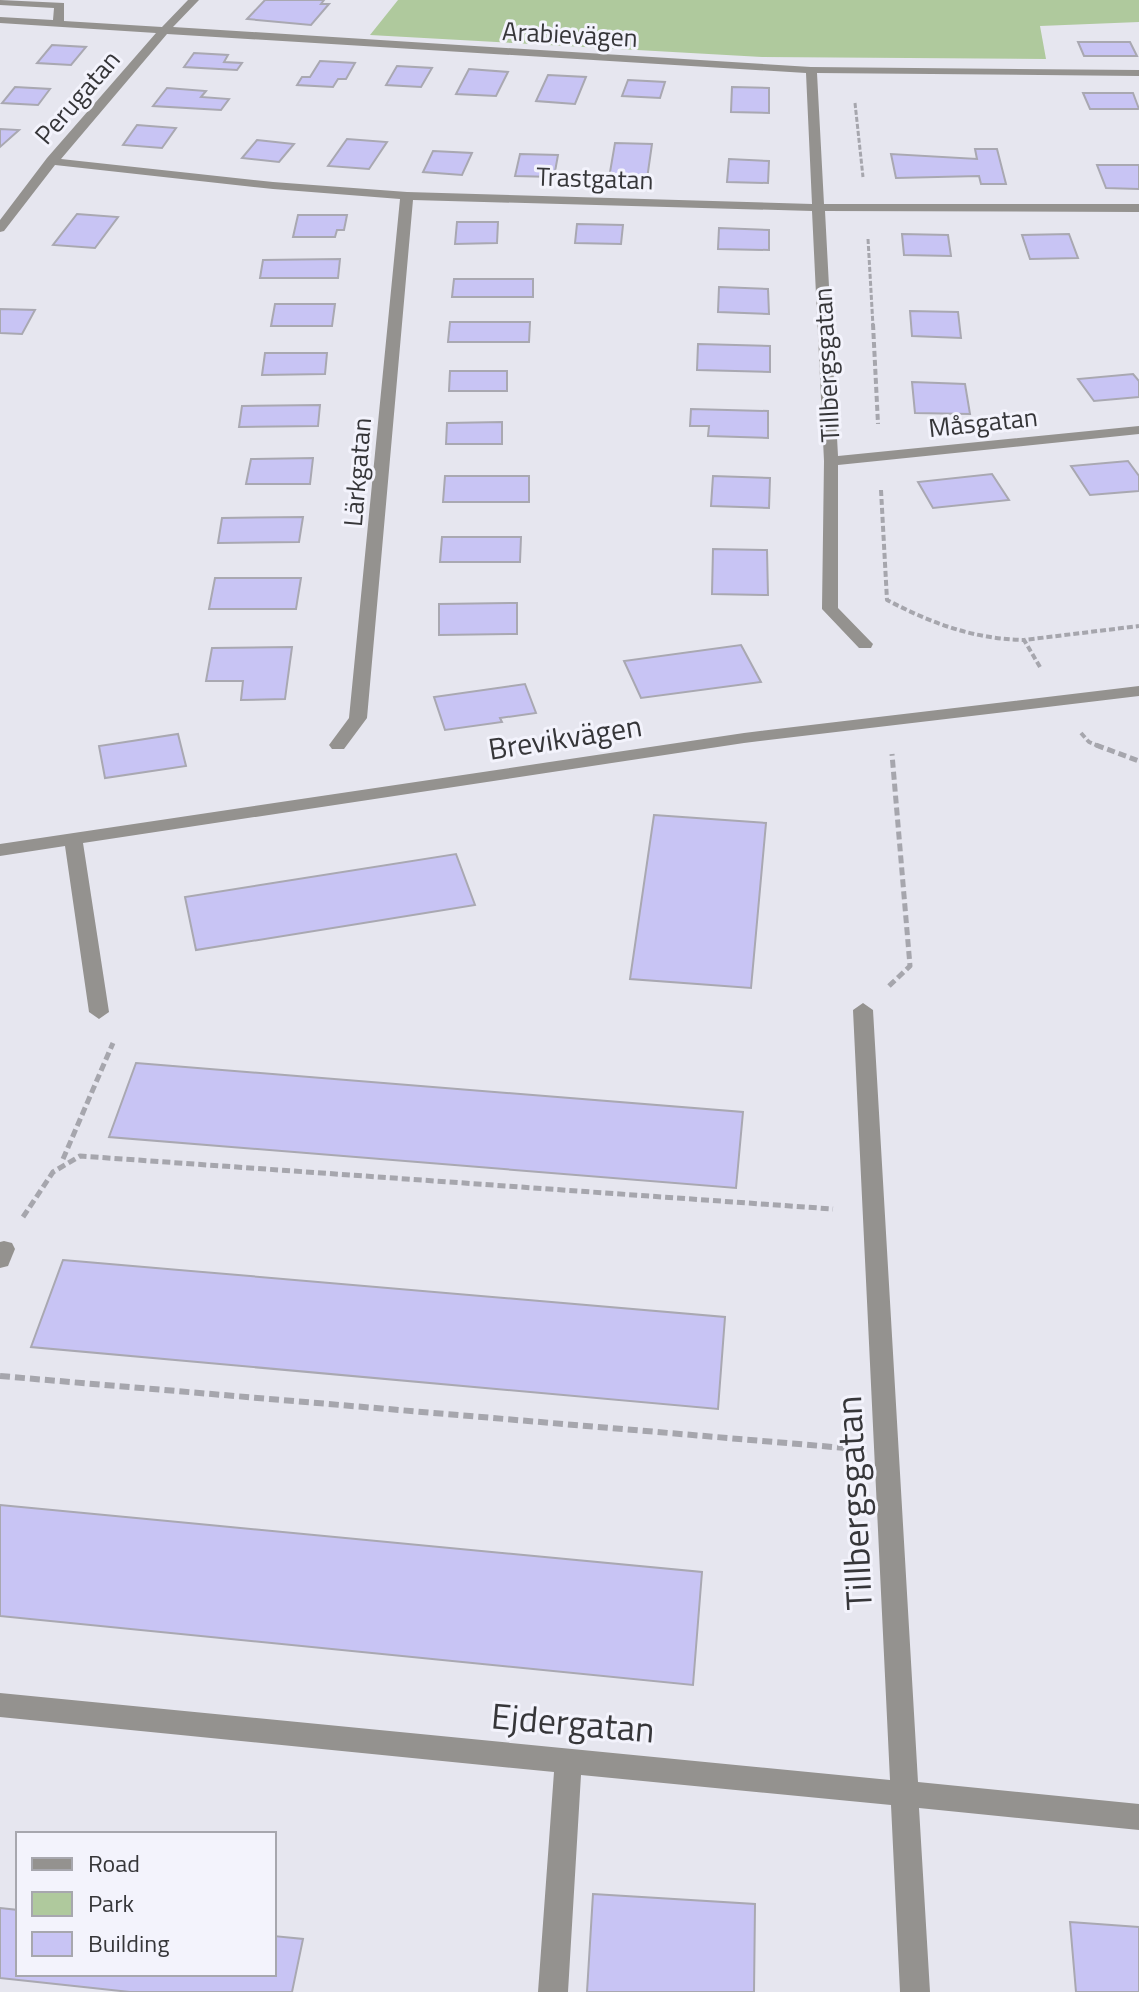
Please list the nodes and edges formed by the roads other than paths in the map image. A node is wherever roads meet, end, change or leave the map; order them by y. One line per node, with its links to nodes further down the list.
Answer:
1 (194, 0): 5 (street, Perugatan)
2 (0, 2): 4 (street)
3 (0, 20): 4 (street, Arabievägen)
4 (58, 24): 5 (street, Arabievägen)
5 (162, 32): 6 (street, Arabievägen); 8 (street, Perugatan)
6 (811, 70): 7 (street, Arabievägen); 11 (street, Tillbergsgatan)
7 (1139, 73)
8 (51, 161): 9 (street, Trastgatan); 12 (street, Perugatan)
9 (407, 196): 11 (street, Trastgatan); 17 (street, Lärkgatan)
10 (1139, 208): 11 (street, Trastgatan)
11 (817, 209): 14 (street, Tillbergsgatan)
12 (0, 228)
13 (1139, 430): 14 (street, Måsgatan)
14 (831, 461): 15 (street, Tillbergsgatan)
15 (865, 644)
16 (1139, 691): 18 (street, Brevikvägen)
17 (338, 745)
18 (73, 839): 19 (street, Brevikvägen); 21 (street)
19 (0, 850)
20 (863, 1010): 24 (street, Tillbergsgatan)
21 (99, 1012)
22 (0, 1705): 23 (street, Ejdergatan)
23 (568, 1760): 24 (street, Ejdergatan); 26 (street)
24 (904, 1792): 25 (street, Ejdergatan); 27 (street, Tillbergsgatan)
25 (1139, 1817)
26 (553, 1992)
27 (915, 1992)

